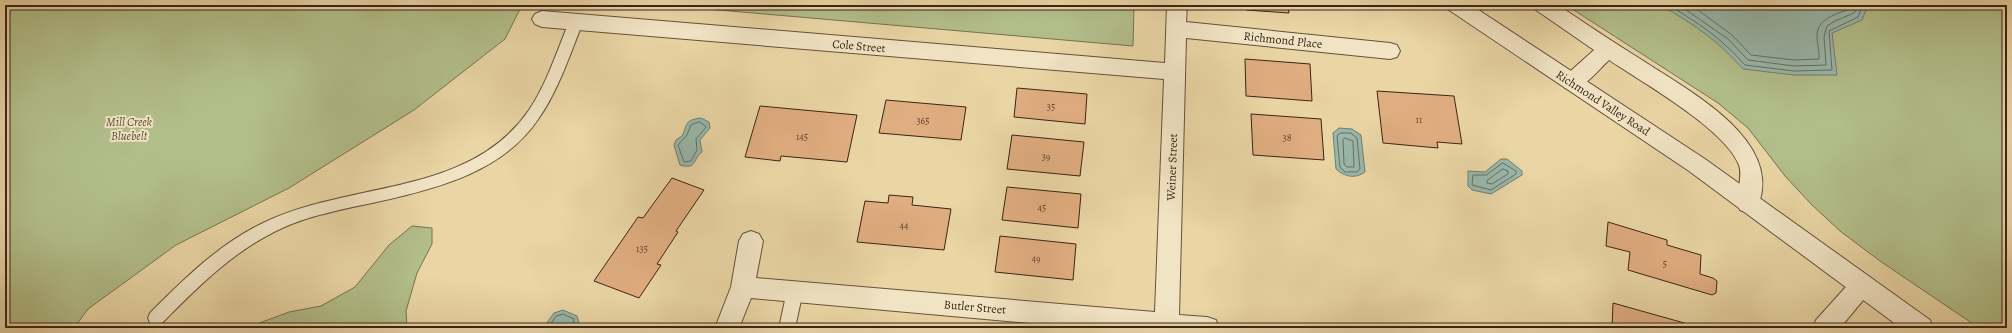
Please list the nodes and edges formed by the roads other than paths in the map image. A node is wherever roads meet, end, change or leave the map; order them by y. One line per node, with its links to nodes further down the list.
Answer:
1 (1177, 5): 6 (street, Weiner Street)
2 (1456, 5): 10 (street, Richmond Valley Road)
3 (1543, 5): 7 (street)
4 (542, 19): 5 (street, Cole Street)
5 (576, 22): 9 (street, Cole Street); 16 (lane)
6 (1176, 29): 8 (street, Richmond Place); 9 (street, Weiner Street)
7 (1608, 49): 10 (street); 11 (street)
8 (1390, 50)
9 (1175, 72): 17 (street, Weiner Street)
10 (1572, 82): 11 (street, Richmond Valley Road)
11 (1748, 203): 13 (street, Richmond Valley Road)
12 (751, 241): 14 (street)
13 (1861, 286): 21 (street); 22 (street, Richmond Valley Road)
14 (743, 287): 15 (street, Butler Street); 18 (street)
15 (795, 292): 17 (street, Butler Street); 19 (lane)
16 (156, 318)
17 (1167, 326): 20 (street, Butler Street)
18 (727, 328)
19 (787, 328)
20 (1207, 328)
21 (1825, 328)
22 (1921, 328)

